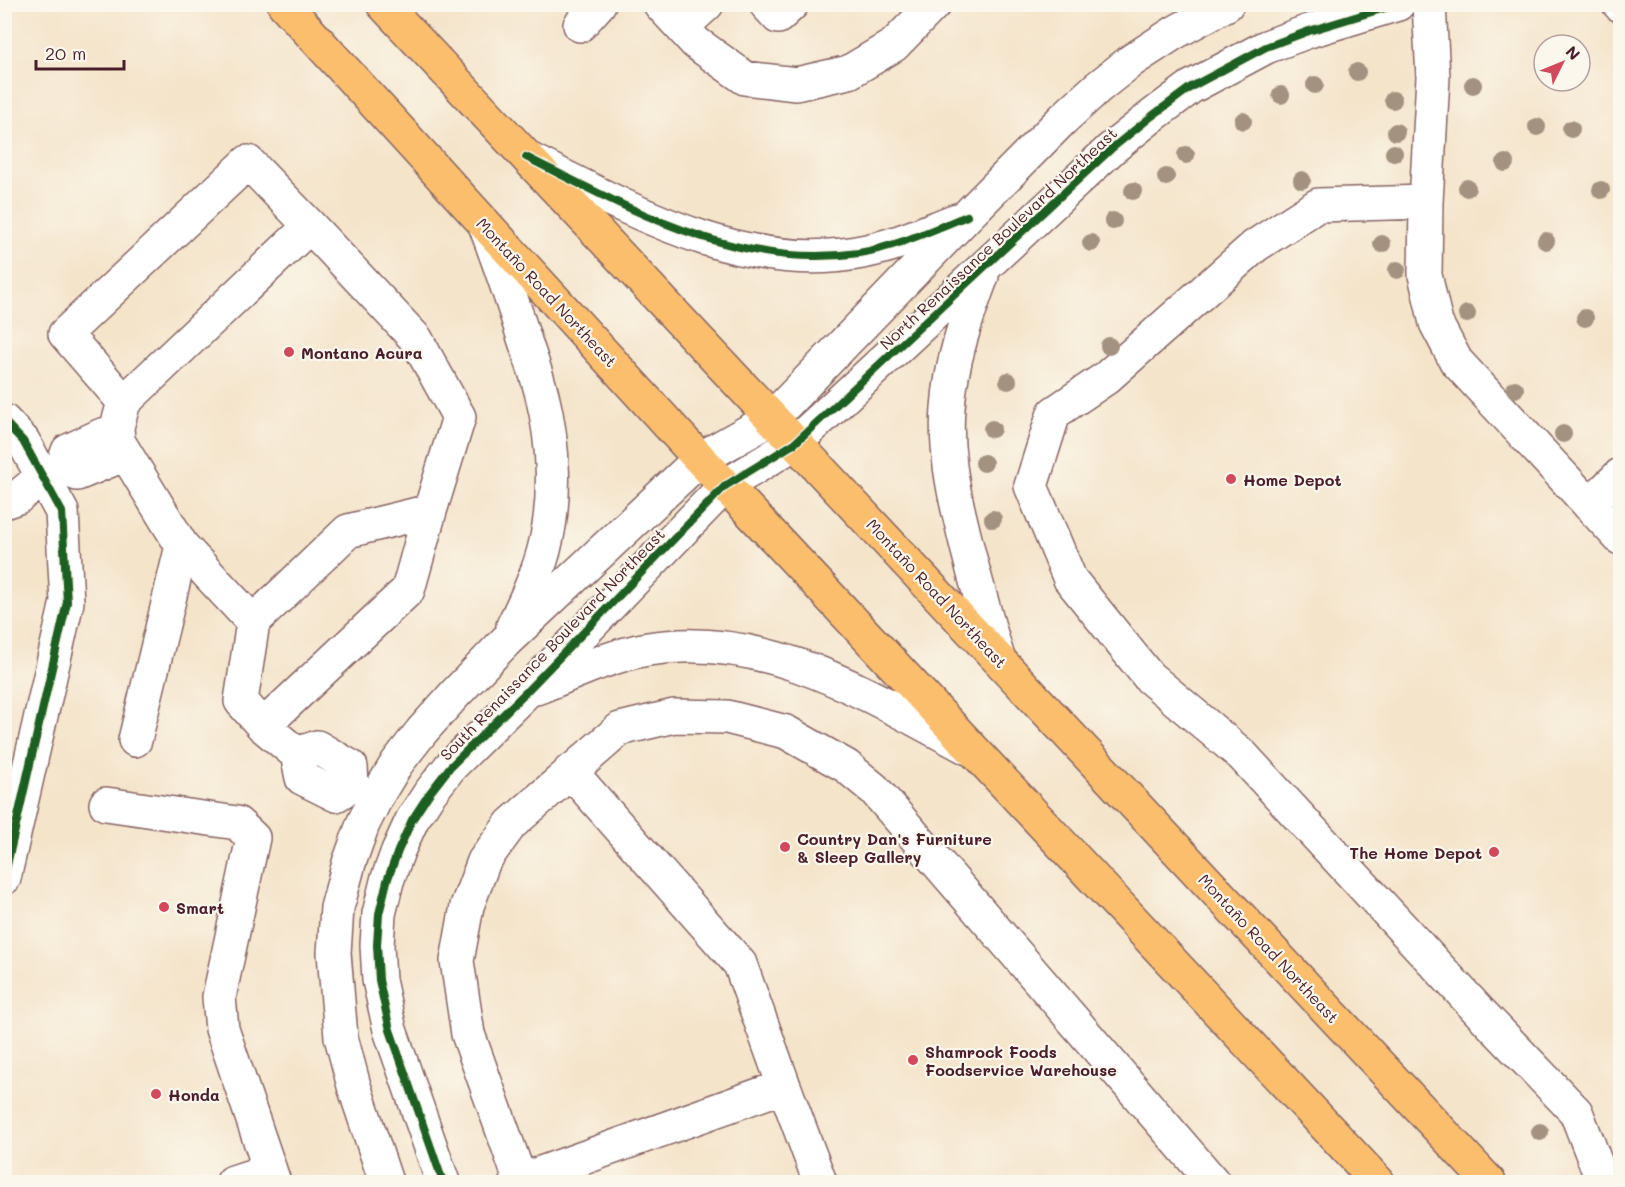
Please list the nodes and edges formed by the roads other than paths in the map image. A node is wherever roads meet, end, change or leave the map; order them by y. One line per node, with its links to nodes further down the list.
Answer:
1 (284, 4): 14 (main road, Montaño Road Northeast)
2 (383, 4): 11 (main road, Montaño Road Northeast)
3 (707, 4): 10 (street)
4 (766, 4): 5 (street)
5 (792, 4)
6 (934, 4): 10 (street)
7 (1227, 4): 13 (street, North Renaissance Boulevard Northeast)
8 (1398, 4): 16 (street, North Renaissance Boulevard Northeast)
9 (1429, 4): 12 (street)
10 (671, 16)
11 (526, 157): 13 (street); 18 (main road, Montaño Road Northeast)
12 (1426, 202): 27 (street); 52 (street)
13 (967, 216): 18 (street, North Renaissance Boulevard Northeast)
14 (485, 225): 22 (main road, Montaño Road Northeast); 32 (street)
15 (310, 226): 17 (street); 17 (street); 28 (street)
16 (985, 268): 21 (street, North Renaissance Boulevard Northeast); 33 (street)
17 (124, 402): 20 (street)
18 (771, 419): 21 (main road, Montaño Road Northeast); 22 (street, South Renaissance Boulevard Northeast)
19 (4, 421): 23 (street)
20 (116, 442): 23 (street); 30 (street)
21 (795, 443): 25 (street, South Renaissance Boulevard Northeast); 33 (main road, Montaño Road Northeast)
22 (700, 459): 25 (main road, Montaño Road Northeast); 32 (street, South Renaissance Boulevard Northeast)
23 (52, 472): 26 (street); 41 (street)
24 (1620, 475): 27 (street)
25 (726, 486): 34 (street, South Renaissance Boulevard Northeast); 37 (main road, Montaño Road Northeast)
26 (4, 502)
27 (1589, 505): 29 (street)
28 (430, 511): 31 (street); 35 (street)
29 (1620, 538)
30 (182, 546): 31 (street); 36 (street)
31 (253, 622): 35 (street)
32 (506, 641): 39 (street, South Renaissance Boulevard Northeast)
33 (998, 658): 43 (main road, Montaño Road Northeast)
34 (526, 692): 37 (street); 48 (street, South Renaissance Boulevard Northeast)
35 (263, 726): 39 (street)
36 (135, 740)
37 (975, 752): 51 (main road, Montaño Road Northeast)
38 (570, 771): 42 (street); 49 (street); 50 (street)
39 (365, 791): 47 (street, South Renaissance Boulevard Northeast)
40 (106, 804): 44 (street)
41 (4, 878)
42 (784, 1086): 45 (street); 49 (street)
43 (1481, 1174)
44 (272, 1176): 46 (street)
45 (810, 1180)
46 (233, 1182)
47 (386, 1182)
48 (443, 1182)
49 (519, 1182)
50 (1213, 1182)
51 (1378, 1182)
52 (1603, 1182)

